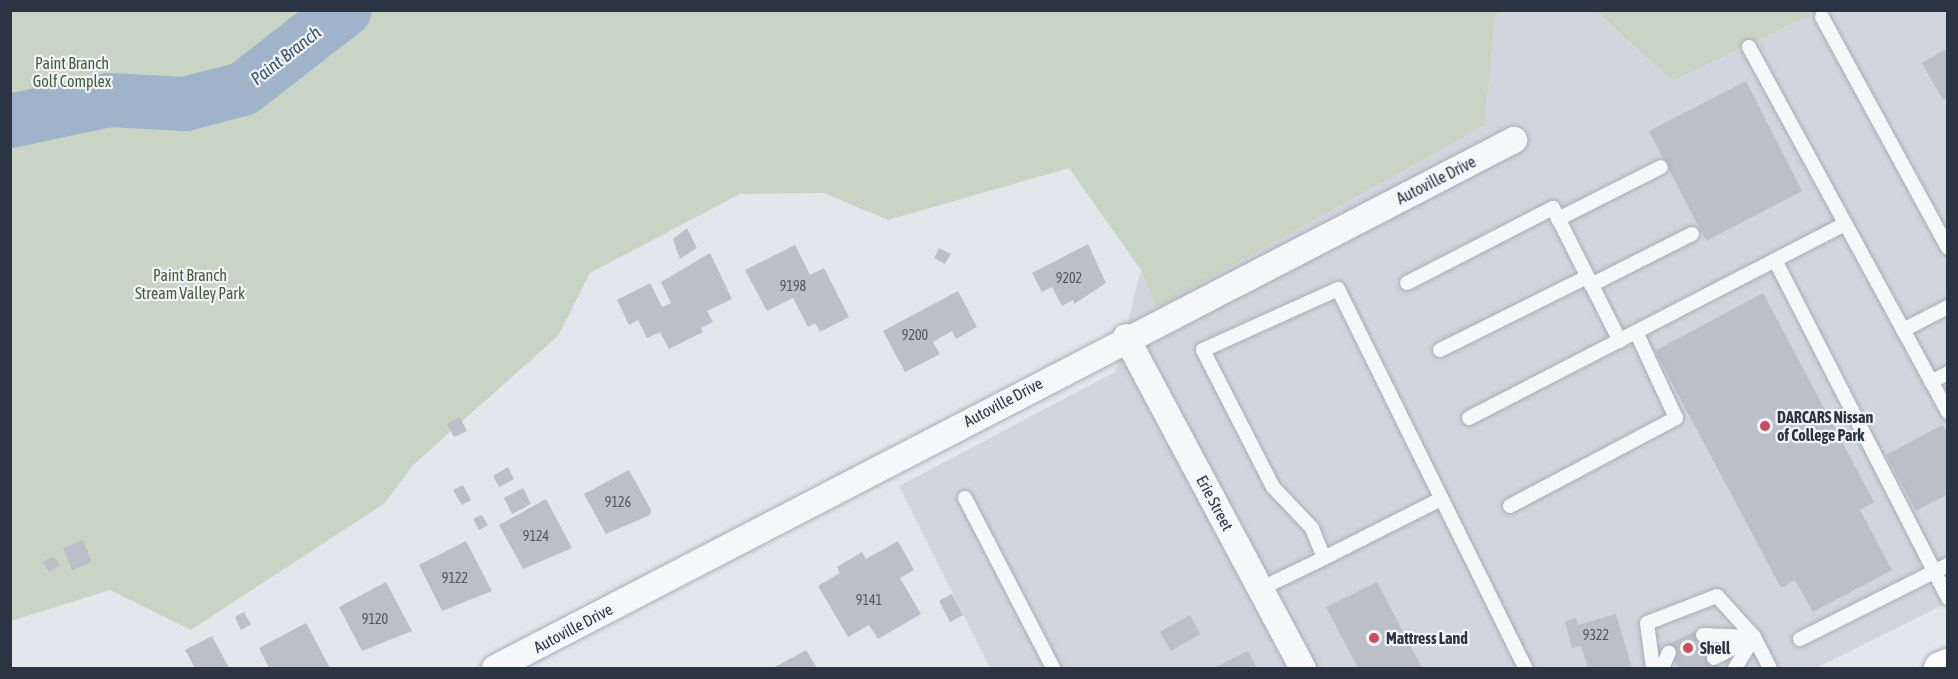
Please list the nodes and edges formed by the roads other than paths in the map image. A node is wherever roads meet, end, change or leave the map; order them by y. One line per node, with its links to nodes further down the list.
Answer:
1 (1822, 17): 8 (lane)
2 (1749, 47): 6 (lane)
3 (1514, 140): 15 (street, Autoville Drive)
4 (1661, 167): 5 (lane)
5 (1558, 219): 10 (lane); 11 (lane)
6 (1845, 224): 9 (lane); 13 (lane)
7 (1692, 234): 10 (lane)
8 (1947, 248)
9 (1775, 260): 14 (lane); 27 (lane)
10 (1589, 281): 16 (lane); 17 (lane)
11 (1407, 283)
12 (1947, 307): 13 (lane)
13 (1903, 330): 19 (lane)
14 (1636, 332): 16 (lane); 24 (lane)
15 (1126, 337): 28 (street, Erie Street); 36 (street, Autoville Drive)
16 (1620, 341): 21 (lane)
17 (1440, 350)
18 (1947, 373): 19 (lane)
19 (1931, 382): 20 (lane)
20 (1947, 412)
21 (1469, 418)
22 (965, 498): 37 (lane)
23 (1441, 499): 25 (lane); 25 (lane); 39 (lane)
24 (1509, 506)
25 (1324, 558): 28 (lane)
26 (1947, 565): 27 (lane)
27 (1935, 573): 29 (lane); 32 (lane)
28 (1260, 589): 38 (street, Erie Street)
29 (1947, 598)
30 (1703, 635): 31 (lane)
31 (1755, 638): 34 (lane); 40 (lane); 42 (lane); 43 (lane)
32 (1800, 639)
33 (1669, 651): 41 (lane)
34 (1714, 658)
35 (1947, 665): 44 (main road)
36 (495, 669)
37 (1053, 669)
38 (1303, 669)
39 (1525, 669)
40 (1653, 669)
41 (1662, 669)
42 (1735, 669)
43 (1770, 669)
44 (1940, 669)

